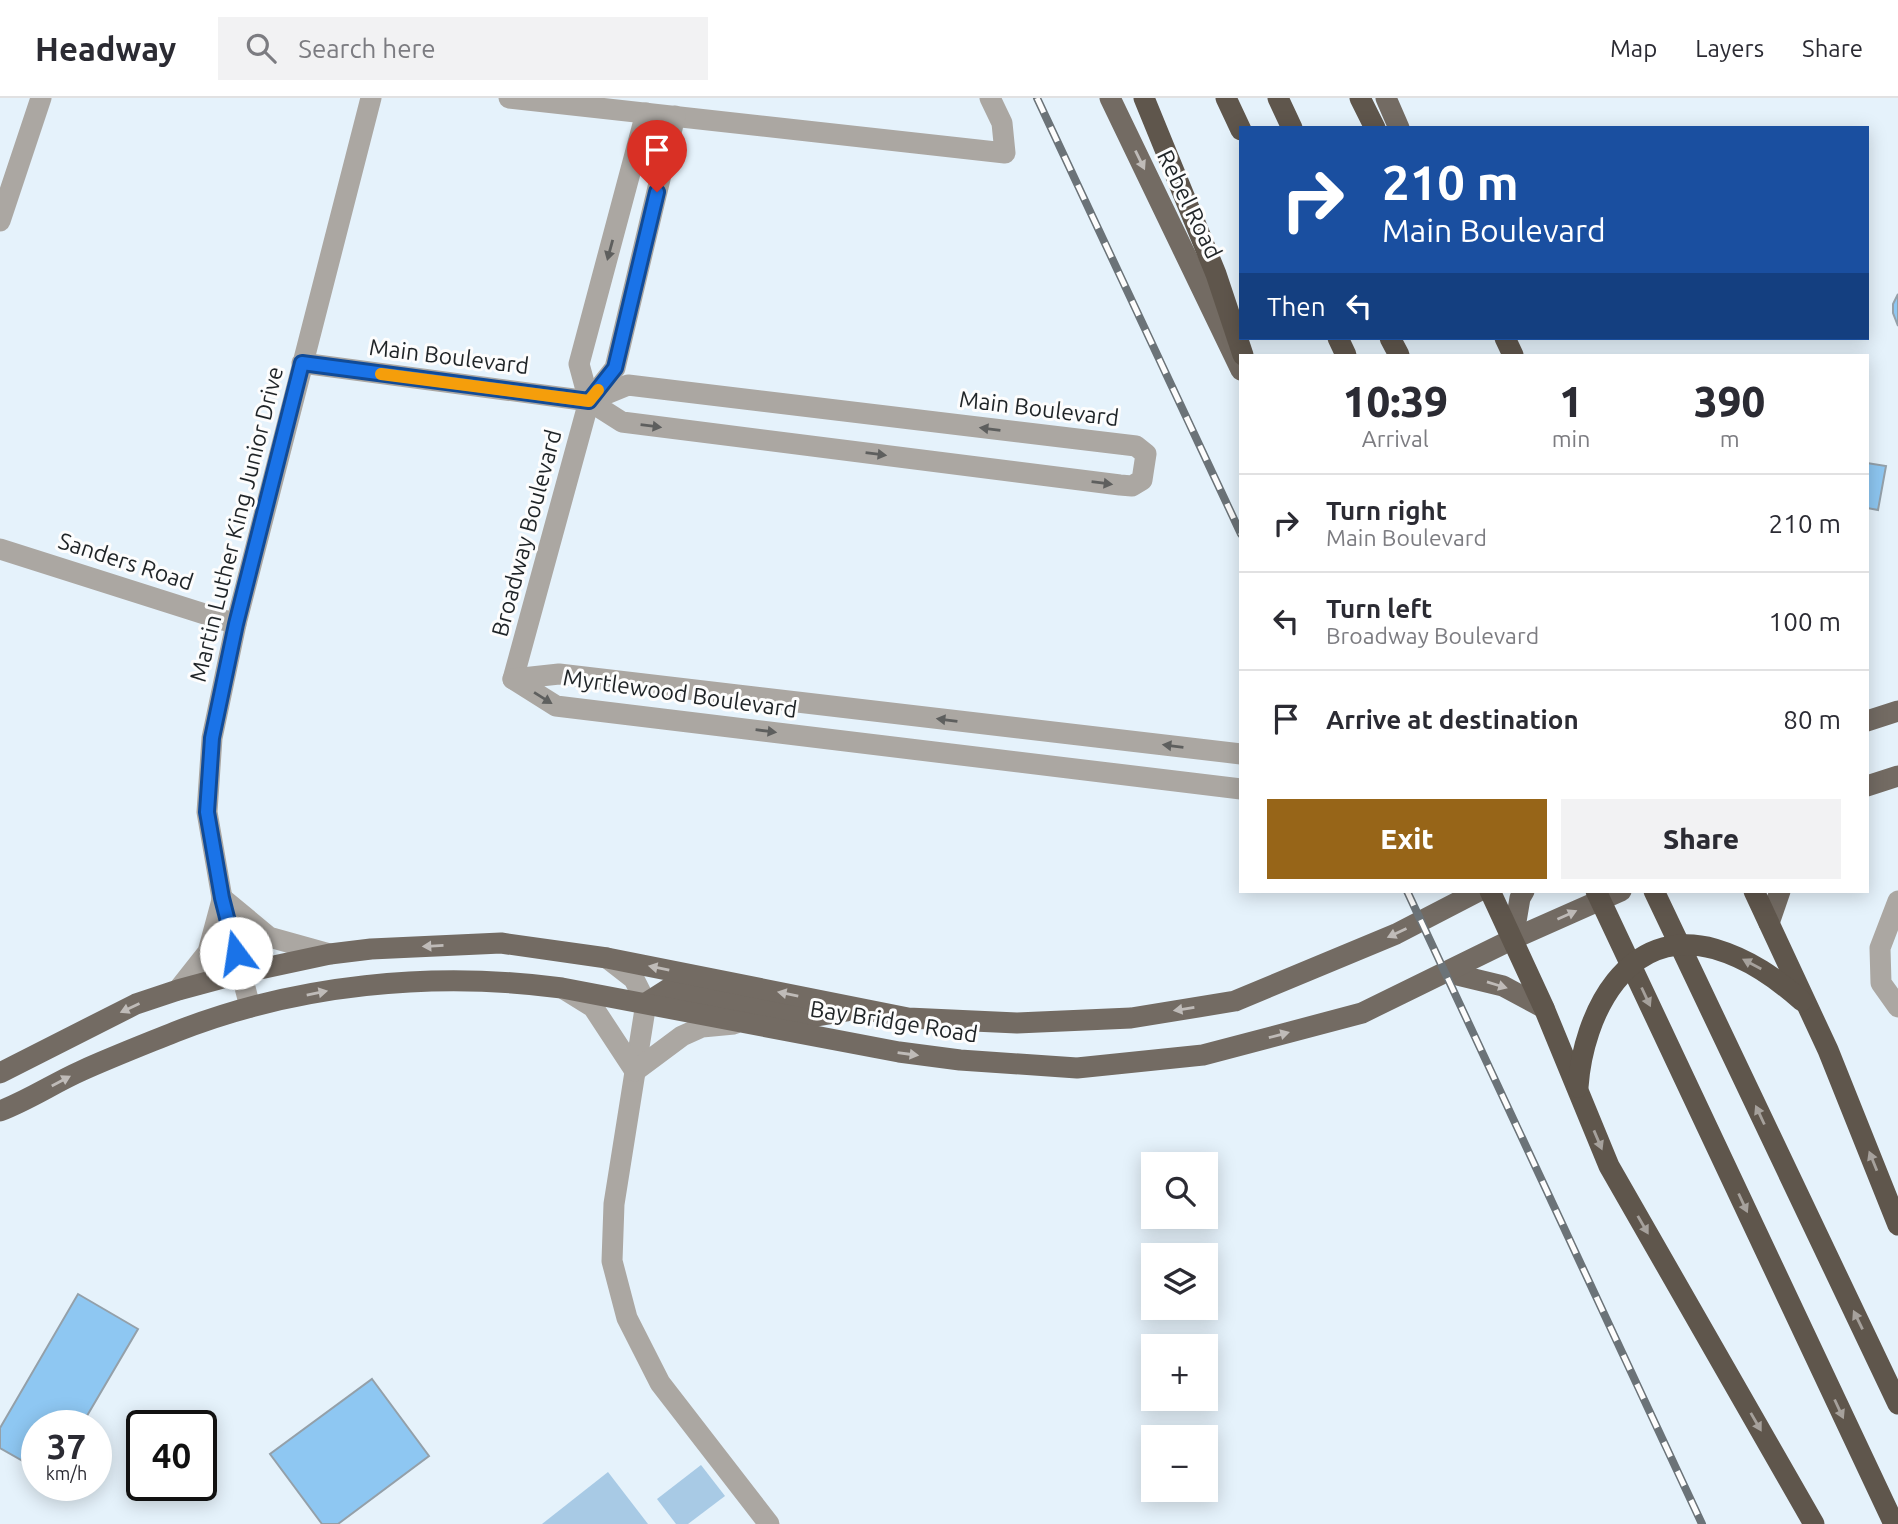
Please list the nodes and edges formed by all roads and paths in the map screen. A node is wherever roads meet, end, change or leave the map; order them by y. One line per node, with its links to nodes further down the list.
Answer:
1 (41, 98): 17 (street)
2 (371, 98): 19 (street, Martin Luther King Junior Drive)
3 (509, 98): 11 (street)
4 (990, 98): 12 (street)
5 (1110, 98): 20 (main road, Rebel Road, one-way to 20)
6 (1144, 98): 18 (highway)
7 (1226, 98): 13 (highway)
8 (1279, 98): 14 (highway)
9 (1360, 98): 15 (highway)
10 (1386, 98): 16 (main road)
11 (646, 113): 12 (street); 21 (street, one-way to 21)
12 (675, 116): 21 (street, Broadway Boulevard)
13 (1239, 126)
14 (1291, 126)
15 (1374, 126)
16 (1398, 126)
17 (0, 221)
18 (1243, 354)
19 (302, 363): 21 (street, Main Boulevard); 23 (street, Martin Luther King Junior Drive)
20 (1239, 366)
21 (589, 401): 21 (street, Main Boulevard, one-way to 21); 24 (street, Broadway Boulevard)
22 (0, 549): 23 (street, Sanders Road)
23 (236, 624): 39 (street, Martin Luther King Junior Drive)
24 (513, 679): 27 (street, Myrtlewood Boulevard, one-way to 24); 30 (street, Myrtlewood Boulevard, one-way to 30)
25 (1898, 711): 26 (main road)
26 (1869, 720)
27 (1239, 754)
28 (1898, 776): 29 (main road)
29 (1869, 785)
30 (1239, 789)
31 (1471, 893): 40 (main road, Bay Bridge Road)
32 (1491, 893): 43 (highway)
33 (1523, 893): 43 (main road)
34 (1597, 893): 65 (highway, one-way to 65)
35 (1616, 893): 43 (main road, Bay Bridge Road, one-way to 35)
36 (1655, 893): 62 (highway, one-way to 36)
37 (1755, 893): 42 (highway)
38 (1779, 893): 42 (main road)
39 (222, 898): 44 (street); 47 (street, Martin Luther King Junior Drive); 49 (street)
40 (1445, 900): 55 (main road, Bay Bridge Road, one-way to 55)
41 (1897, 902): 53 (street)
42 (1769, 923): 51 (highway)
43 (1513, 939): 46 (main road, Bay Bridge Road); 54 (highway)
44 (330, 954): 45 (main road, Bay Bridge Road, one-way to 44); 47 (main road, Bay Bridge Road)
45 (607, 958): 50 (street); 55 (main road, Bay Bridge Road, one-way to 45)
46 (1445, 972): 54 (main road, one-way to 54); 56 (main road, Bay Bridge Road, one-way to 46)
47 (241, 973): 49 (main road, Bay Bridge Road); 52 (street, Martin Luther King Junior Drive)
48 (562, 988): 50 (main road, Bay Bridge Road); 52 (main road, Bay Bridge Road, one-way to 48); 57 (street)
49 (178, 990): 58 (main road, Bay Bridge Road, one-way to 58)
50 (646, 1003): 55 (main road); 56 (main road, Bay Bridge Road); 57 (street)
51 (1807, 1005): 59 (highway, one-way to 59); 61 (highway, one-way to 51)
52 (250, 1007): 60 (main road, Bay Bridge Road, one-way to 52)
53 (1898, 1007)
54 (1544, 1008): 59 (highway)
55 (861, 1009)
56 (748, 1023): 57 (street)
57 (635, 1071): 63 (street)
58 (0, 1073)
59 (1577, 1092): 64 (highway, one-way to 64)
60 (0, 1111)
61 (1898, 1225)
62 (1898, 1404)
63 (769, 1524)
64 (1814, 1524)
65 (1894, 1524)

